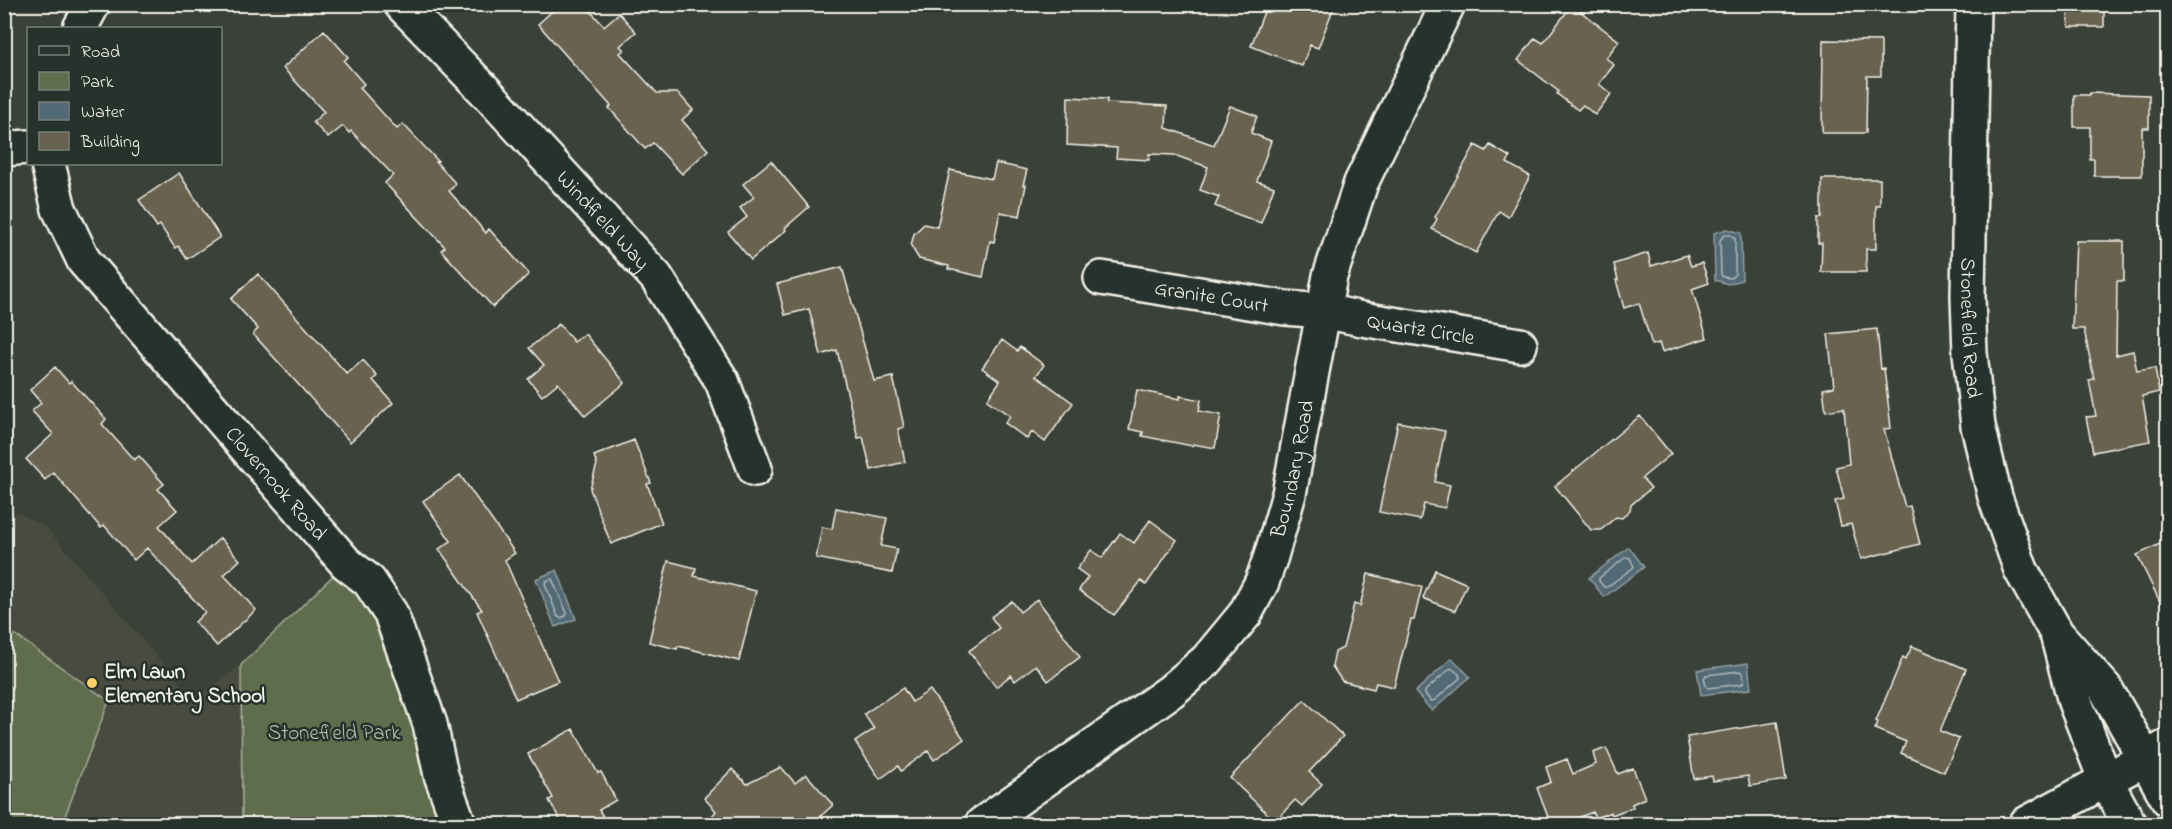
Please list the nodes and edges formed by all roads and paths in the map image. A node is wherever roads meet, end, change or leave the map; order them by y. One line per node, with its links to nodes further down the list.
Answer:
1 (93, 4): 5 (street)
2 (401, 4): 12 (street, Windfield Way)
3 (1448, 4): 10 (street, Boundary Road)
4 (1973, 4): 13 (street, Stonefield Road)
5 (81, 27)
6 (27, 147): 7 (street)
7 (4, 149)
8 (48, 165): 17 (street, Clovernook Road)
9 (1101, 278): 10 (street, Granite Court)
10 (1324, 311): 11 (street, Quartz Circle); 18 (street, Boundary Road)
11 (1520, 345)
12 (755, 470)
13 (2057, 634): 14 (street, Stonefield Road); 15 (street, Stonefield Road)
14 (2157, 752): 15 (street); 16 (street, Stonefield Road)
15 (2106, 781): 19 (street); 20 (street, Stonefield Road)
16 (2168, 799)
17 (459, 825)
18 (982, 825)
19 (2026, 825)
20 (2129, 825)

